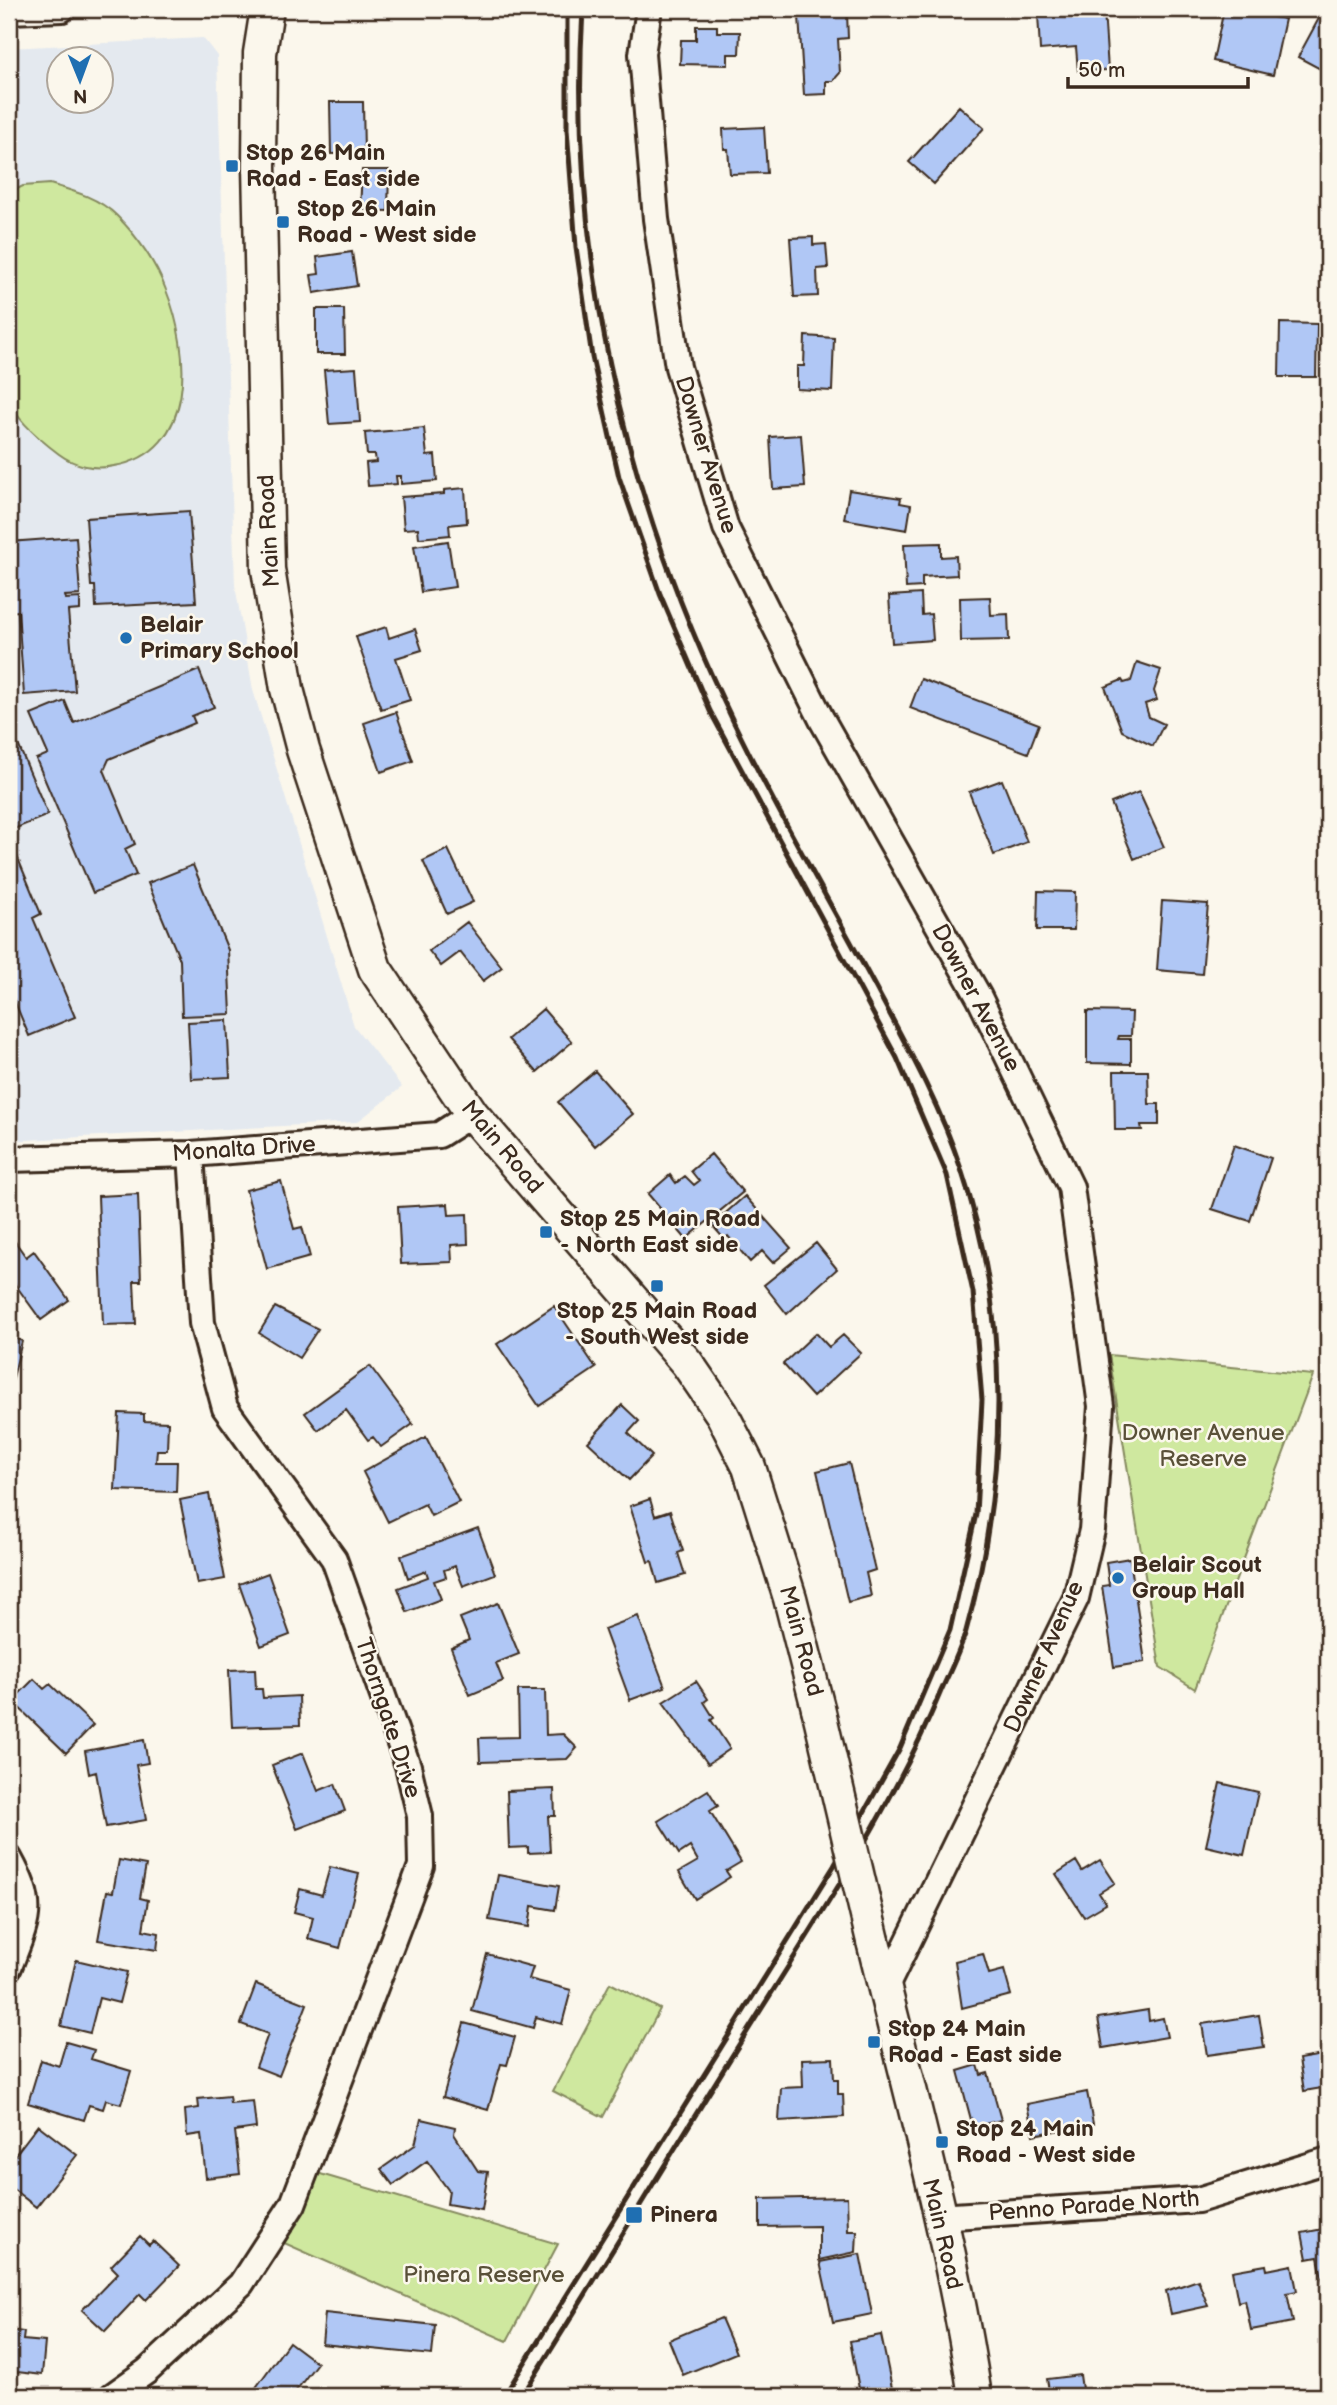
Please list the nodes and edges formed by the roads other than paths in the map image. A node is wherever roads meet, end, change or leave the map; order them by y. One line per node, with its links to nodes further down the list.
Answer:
1 (62, 9): 4 (street)
2 (267, 9): 5 (main road, Main Road)
3 (649, 9): 10 (street, Downer Avenue)
4 (9, 11)
5 (472, 1114): 6 (street, Monalta Drive); 10 (main road, Main Road, bridge)
6 (191, 1154): 7 (street, Monalta Drive); 13 (street, Thorngate Drive)
7 (9, 1159)
8 (9, 1858): 9 (street)
9 (9, 1967)
10 (885, 1989): 12 (main road, Main Road)
11 (1328, 2160): 12 (street, Penno Parade North)
12 (939, 2217): 14 (main road, Main Road)
13 (113, 2396)
14 (975, 2396)

